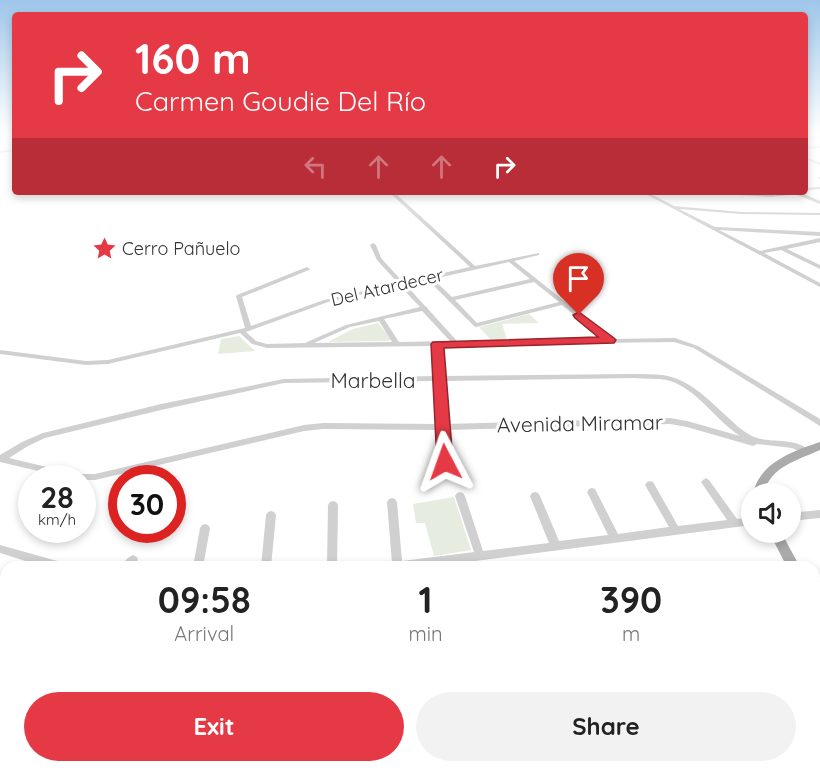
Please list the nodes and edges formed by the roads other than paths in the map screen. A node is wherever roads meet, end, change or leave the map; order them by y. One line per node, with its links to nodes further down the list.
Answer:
1 (394, 195): 18 (street)
2 (650, 195): 7 (street)
3 (756, 195): 4 (street)
4 (778, 195)
5 (803, 195): 6 (street)
6 (820, 203)
7 (670, 206): 8 (street); 9 (street)
8 (820, 214)
9 (711, 228): 10 (street); 15 (street)
10 (820, 234)
11 (820, 240): 13 (street)
12 (373, 245): 22 (street)
13 (785, 249): 15 (street); 17 (street)
14 (537, 254): 16 (street, Del Atardecer)
15 (761, 254): 23 (street)
16 (510, 260): 18 (street, Del Atardecer); 21 (street)
17 (820, 267)
18 (474, 268): 20 (street, Del Atardecer)
19 (307, 269): 28 (street)
20 (429, 278): 22 (street, Del Atardecer); 24 (street)
21 (535, 280): 24 (street); 25 (street)
22 (403, 284): 26 (street); 28 (street, Del Atardecer)
23 (820, 285)
24 (451, 299): 25 (street)
25 (564, 303): 29 (street)
26 (424, 308): 27 (street); 33 (street)
27 (380, 318): 30 (street); 31 (street)
28 (245, 330): 30 (street); 34 (street, Del Atardecer)
29 (610, 340): 33 (street); 36 (street)
30 (306, 344): 31 (street)
31 (397, 344): 32 (street)
32 (437, 344): 33 (street); 35 (street)
33 (457, 345)
34 (0, 352)
35 (439, 380): 37 (street); 38 (street, Marbella); 41 (street, Marbella)
36 (820, 423)
37 (442, 427): 38 (street, Avenida Miramar); 41 (street, Avenida Miramar); 42 (street)
38 (770, 444): 40 (street, Marbella)
39 (820, 446): 40 (main road)
40 (807, 452): 44 (main road)
41 (0, 459)
42 (445, 462)
43 (706, 482): 55 (street)
44 (760, 483)
45 (650, 485): 57 (street)
46 (592, 492): 58 (street)
47 (460, 496): 62 (street)
48 (535, 496): 60 (street)
49 (392, 502): 67 (street)
50 (333, 504): 66 (street)
51 (820, 514): 53 (street)
52 (271, 515): 65 (street)
53 (801, 516)
54 (741, 523): 55 (street)
55 (735, 524): 57 (street)
56 (205, 528): 64 (street)
57 (676, 531): 58 (street)
58 (615, 539): 60 (street)
59 (781, 543): 69 (main road)
60 (556, 547): 62 (street)
61 (0, 549): 63 (street)
62 (480, 556): 68 (street)
63 (41, 561)
64 (199, 561)
65 (267, 561)
66 (332, 561)
67 (395, 561)
68 (441, 561)
69 (791, 561)

